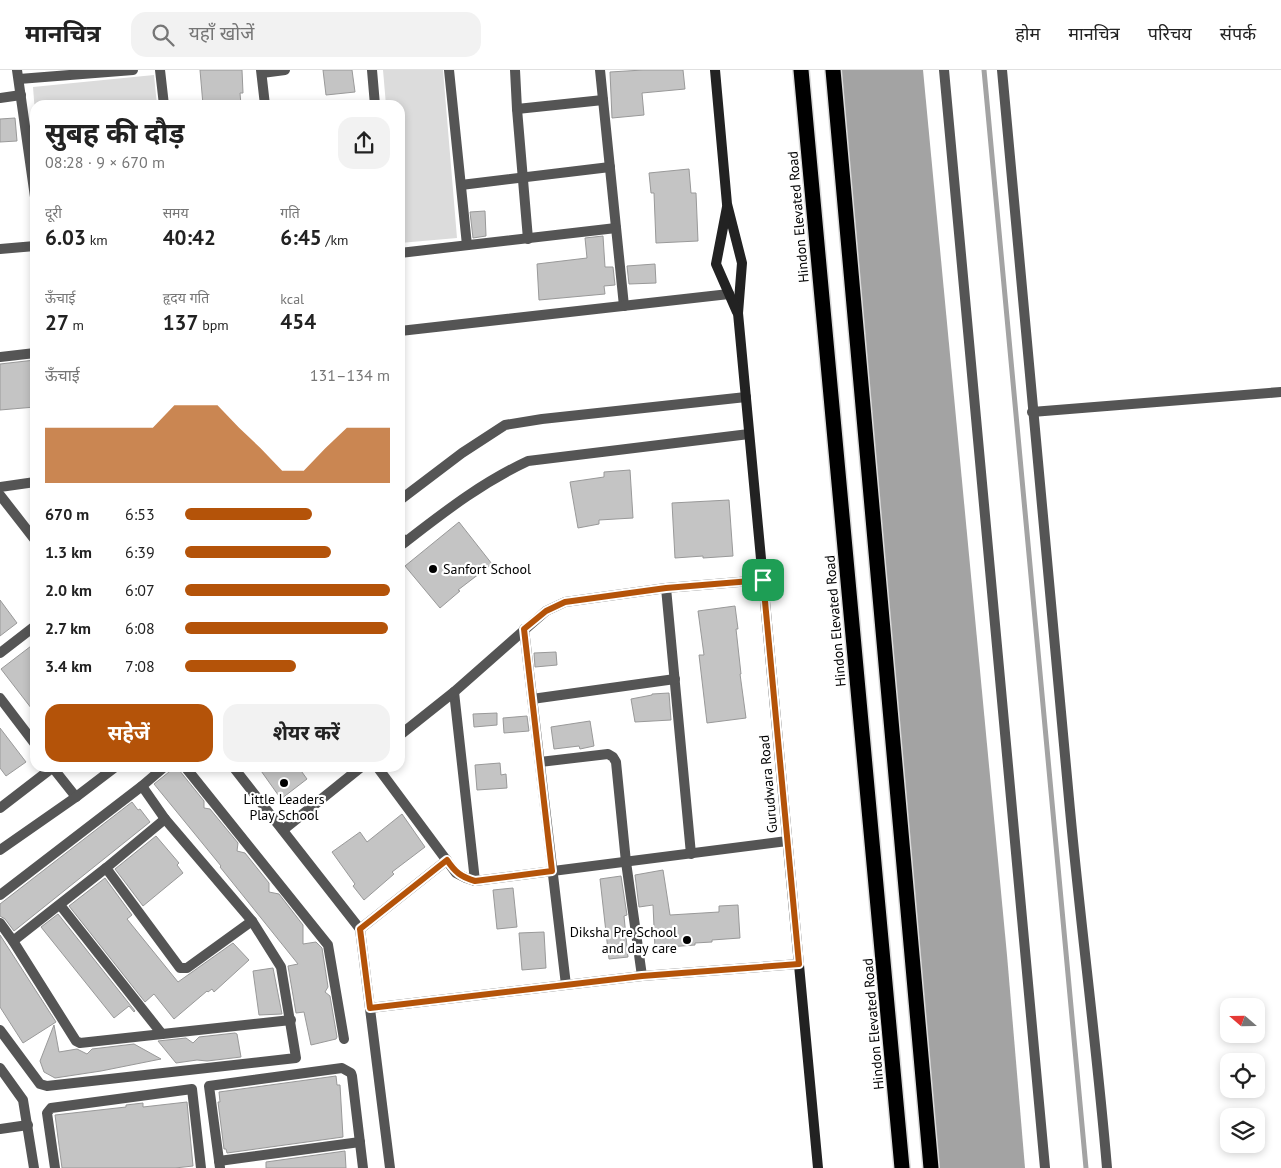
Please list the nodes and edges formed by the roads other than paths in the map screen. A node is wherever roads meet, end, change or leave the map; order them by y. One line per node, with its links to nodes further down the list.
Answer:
1 (133, 70): 14 (street)
2 (160, 70): 17 (street)
3 (285, 70): 13 (street)
4 (372, 70): 19 (street)
5 (449, 70): 25 (street)
6 (515, 70): 21 (street)
7 (600, 70): 20 (street)
8 (715, 70): 26 (main road)
9 (801, 70): 107 (highway, Hindon Elevated Road)
10 (833, 70): 108 (highway)
11 (944, 70): 109 (street)
12 (1002, 70): 41 (street)
13 (262, 71): 18 (street)
14 (18, 74): 15 (street)
15 (21, 95): 16 (street); 22 (street)
16 (0, 98)
17 (163, 100)
18 (265, 100)
19 (375, 100)
20 (603, 100): 21 (street); 23 (street)
21 (517, 109): 24 (street)
22 (30, 139)
23 (610, 167): 24 (street); 27 (street)
24 (523, 178): 25 (street); 28 (street)
25 (461, 185): 29 (street)
26 (727, 204): 33 (main road); 35 (main road)
27 (616, 228): 28 (street); 34 (street)
28 (528, 239): 29 (street)
29 (467, 245): 32 (street)
30 (30, 246): 31 (street)
31 (0, 249)
32 (405, 252)
33 (729, 294): 34 (street); 35 (main road)
34 (624, 306): 36 (street)
35 (738, 313): 40 (main road, Gurudwara Road)
36 (405, 331)
37 (30, 354): 38 (street)
38 (0, 357)
39 (1281, 392): 41 (street)
40 (746, 397): 42 (main road, Gurudwara Road); 46 (street)
41 (1032, 412): 110 (street)
42 (749, 434): 48 (street); 49 (main road, Gurudwara Road)
43 (30, 483): 44 (street)
44 (0, 487)
45 (0, 495): 47 (street)
46 (405, 496)
47 (30, 534)
48 (405, 539)
49 (763, 580): 50 (street); 74 (main road, Gurudwara Road)
50 (666, 588): 51 (street); 54 (street)
51 (524, 629): 55 (street); 57 (street)
52 (30, 630): 53 (street)
53 (0, 653)
54 (675, 679): 57 (street); 76 (street)
55 (454, 692): 58 (street); 81 (street)
56 (0, 698): 59 (street)
57 (532, 699): 60 (street)
58 (405, 732)
59 (30, 737)
60 (540, 762): 78 (street); 80 (street)
61 (48, 772): 71 (street)
62 (56, 772): 70 (street)
63 (109, 772): 70 (street)
64 (158, 772): 69 (street)
65 (189, 772): 95 (street)
66 (237, 772): 73 (street)
67 (355, 772): 73 (street)
68 (381, 772): 77 (street)
69 (142, 786): 72 (street); 82 (street)
70 (76, 797): 75 (street)
71 (0, 808)
72 (165, 819): 79 (street); 84 (street)
73 (283, 830): 86 (street)
74 (787, 841): 76 (street); 88 (main road, Gurudwara Road)
75 (0, 850)
76 (691, 854): 78 (street)
77 (447, 860): 81 (street); 86 (street)
78 (626, 862): 80 (street); 89 (street)
79 (106, 868): 83 (street); 84 (street)
80 (552, 871): 81 (street); 90 (street)
81 (475, 881)
82 (0, 895)
83 (60, 906): 87 (street); 94 (street)
84 (252, 921): 92 (street)
85 (0, 923): 87 (street)
86 (360, 929): 91 (street)
87 (13, 941): 94 (street)
88 (799, 964): 89 (street); 106 (main road, Gurudwara Road)
89 (642, 976): 90 (street)
90 (566, 985): 91 (street)
91 (370, 1008): 105 (street)
92 (291, 1020): 93 (street); 94 (street)
93 (0, 1030)
94 (162, 1034)
95 (344, 1039)
96 (0, 1068): 97 (street)
97 (28, 1125): 98 (street); 101 (street)
98 (0, 1129)
99 (360, 1142): 100 (street); 100 (street); 104 (street)
100 (220, 1164)
101 (34, 1168)
102 (55, 1168): 103 (street)
103 (201, 1168)
104 (363, 1168)
105 (390, 1168)
106 (818, 1168)
107 (902, 1168)
108 (931, 1168)
109 (1045, 1168)
110 (1107, 1168)

